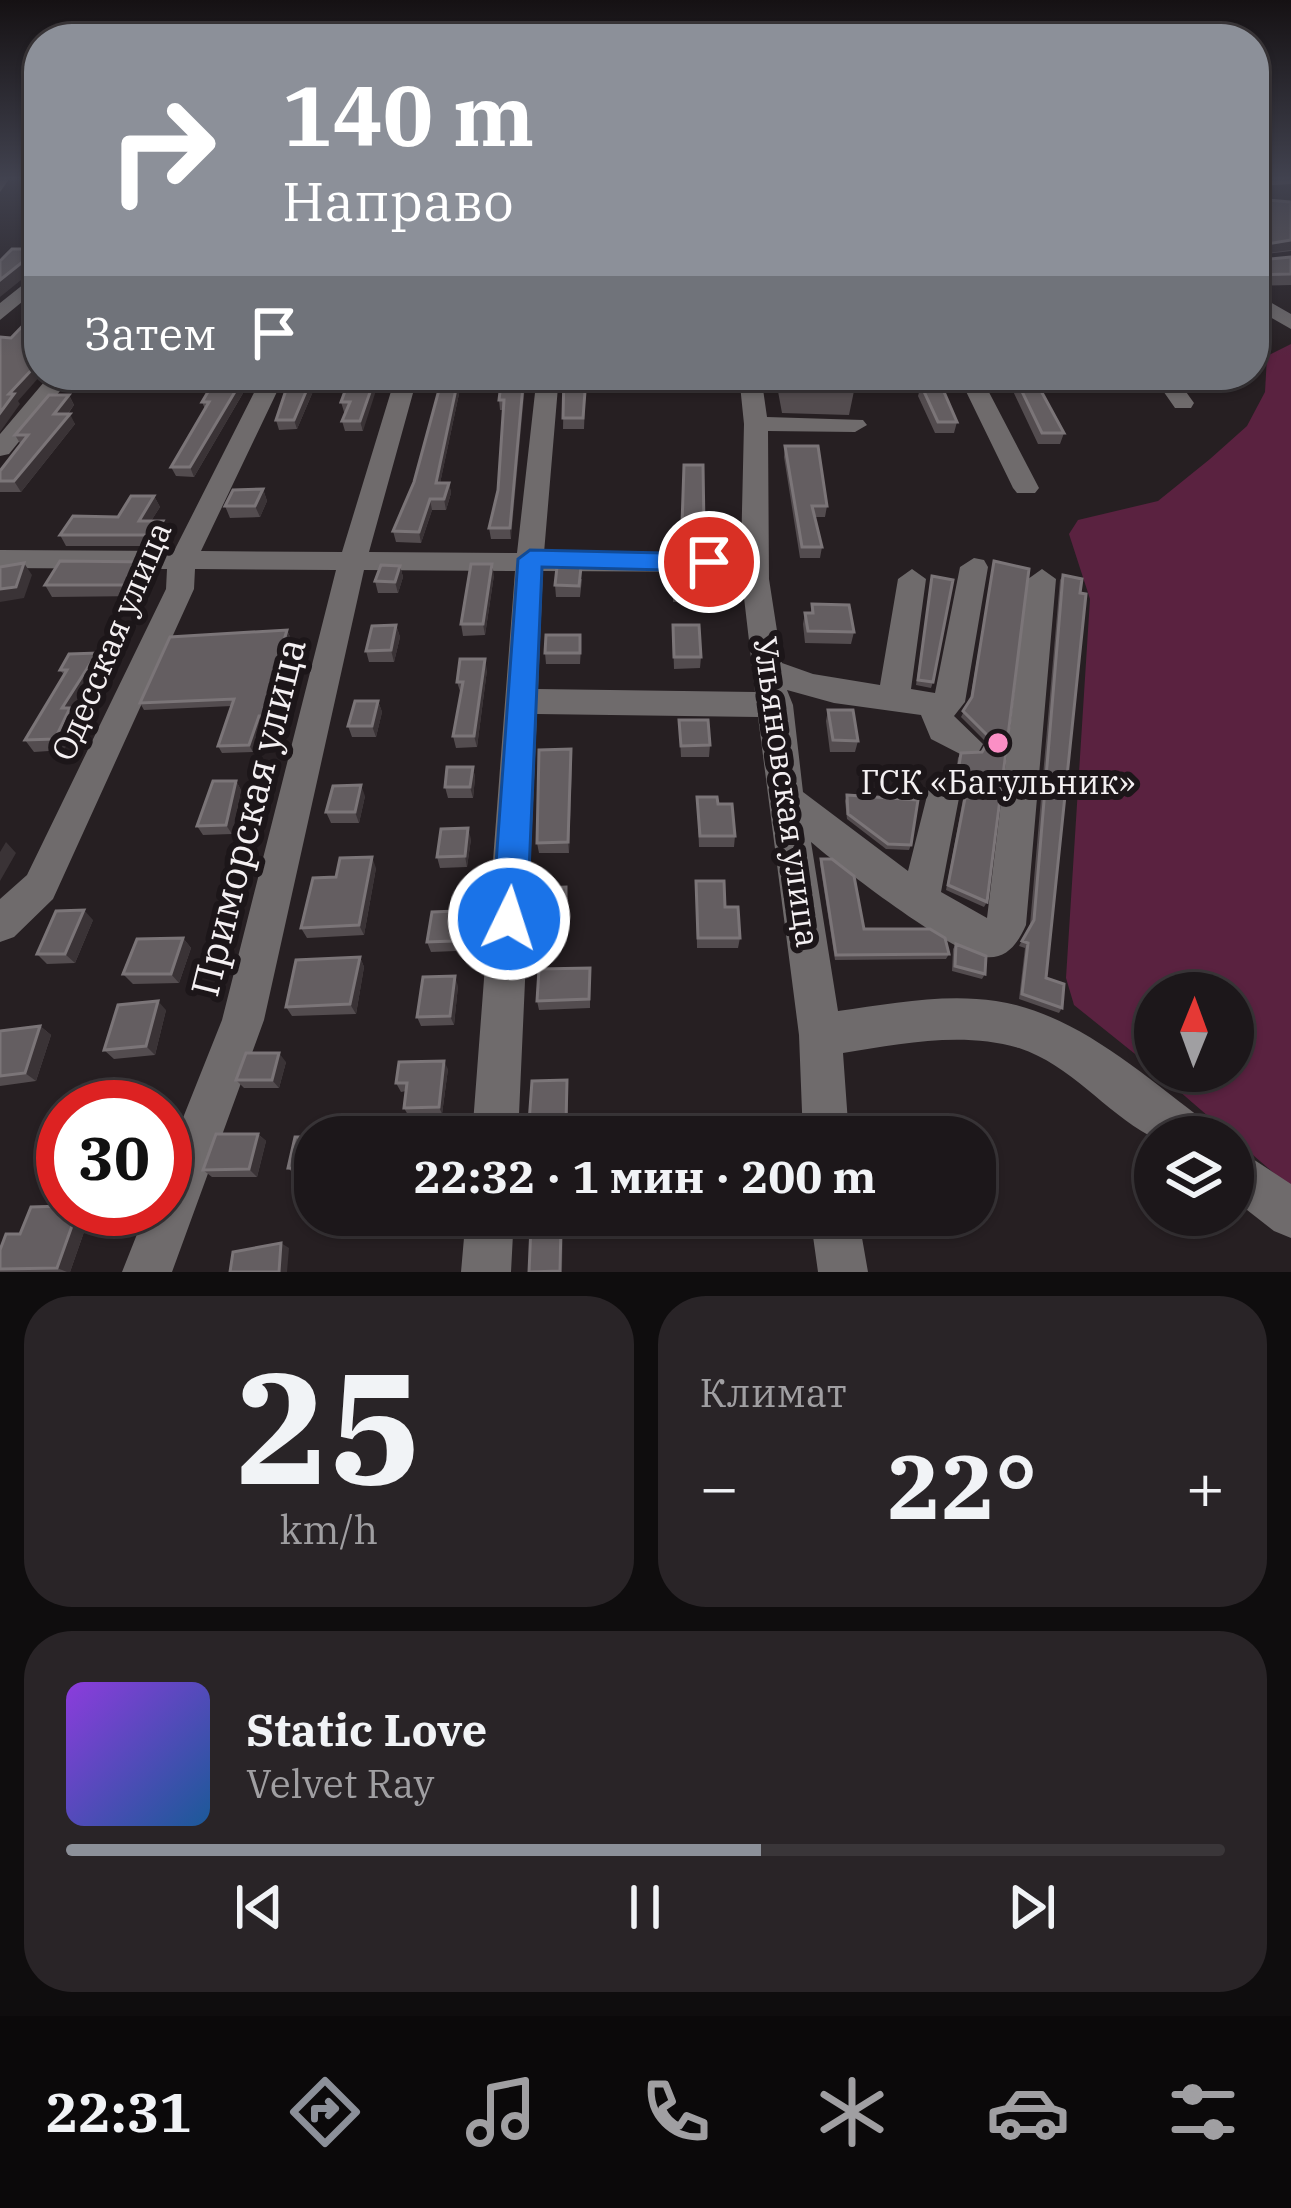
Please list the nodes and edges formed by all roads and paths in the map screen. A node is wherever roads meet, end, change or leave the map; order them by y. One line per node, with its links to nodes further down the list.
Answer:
1 (49, 390): 11 (street)
2 (267, 390): 17 (street, Одесская улица)
3 (403, 390): 15 (street, Приморская улица)
4 (547, 390): 14 (street)
5 (752, 390): 9 (street, Ульяновская улица)
6 (977, 390): 12 (street)
7 (1174, 390): 8 (street)
8 (1183, 403)
9 (756, 424): 10 (street); 16 (street, Ульяновская улица)
10 (855, 425)
11 (0, 449)
12 (1026, 488)
13 (0, 559): 17 (street)
14 (530, 559): 15 (street); 16 (street); 23 (street)
15 (352, 563): 17 (street); 39 (street, Приморская улица)
16 (754, 563): 21 (street, Ульяновская улица)
17 (181, 564): 30 (street, Одесская улица)
18 (974, 567): 25 (street)
19 (912, 579): 22 (street)
20 (1042, 579): 29 (street)
21 (772, 671): 22 (street); 24 (street, Ульяновская улица)
22 (894, 698): 25 (street)
23 (524, 701): 24 (street); 32 (street)
24 (777, 705): 28 (street, Ульяновская улица)
25 (933, 705): 26 (street)
26 (966, 745)
27 (941, 798): 29 (street)
28 (788, 800): 29 (street); 31 (street, Ульяновская улица)
29 (920, 902)
30 (0, 924)
31 (820, 1035): 33 (street, Ульяновская улица); 34 (street)
32 (496, 1116)
33 (825, 1116)
34 (1160, 1116)
35 (1254, 1185): 36 (street)
36 (1291, 1214)
37 (489, 1236): 40 (street)
38 (837, 1236): 41 (street)
39 (147, 1272)
40 (486, 1272)
41 (843, 1272)

